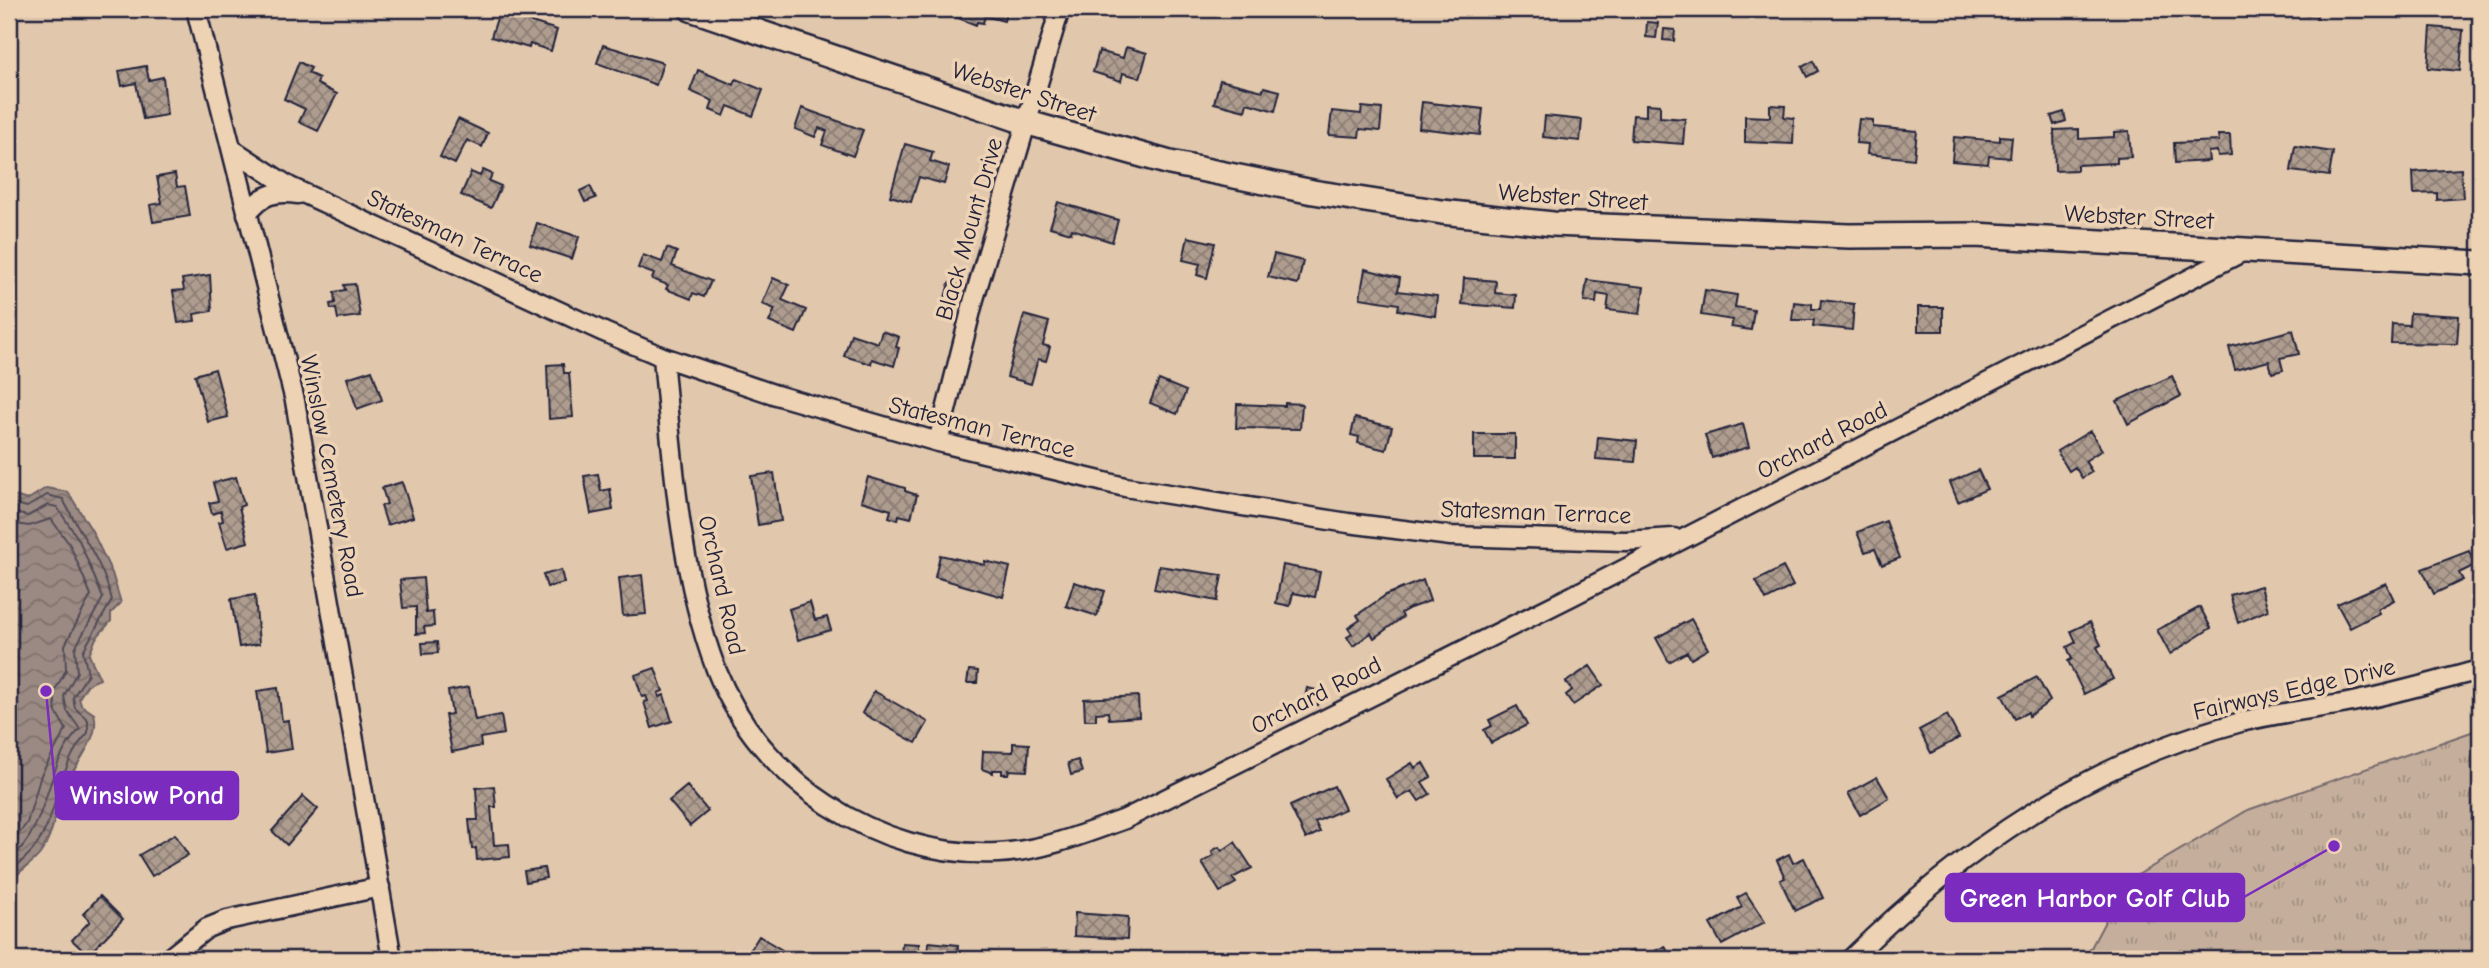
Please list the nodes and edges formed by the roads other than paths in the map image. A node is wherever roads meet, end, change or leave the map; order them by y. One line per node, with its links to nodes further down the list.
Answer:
1 (196, 9): 5 (street, Winslow Cemetery Road)
2 (691, 9): 4 (street, Webster Street)
3 (1057, 9): 4 (street, Black Mount Drive)
4 (1025, 122): 8 (street, Webster Street); 11 (street, Black Mount Drive)
5 (232, 149): 6 (street, Statesman Terrace); 7 (street, Winslow Cemetery Road)
6 (312, 197): 7 (street, Statesman Terrace); 10 (street, Statesman Terrace)
7 (247, 214): 14 (street, Winslow Cemetery Road)
8 (2249, 249): 9 (street, Webster Street); 12 (street, Orchard Road)
9 (2480, 264)
10 (663, 357): 11 (street, Statesman Terrace); 12 (street, Orchard Road)
11 (938, 442): 12 (street, Statesman Terrace)
12 (1681, 537)
13 (2480, 670): 17 (street, Fairways Edge Drive)
14 (380, 887): 15 (street); 16 (street, Winslow Cemetery Road)
15 (168, 959)
16 (392, 959)
17 (1851, 959)

